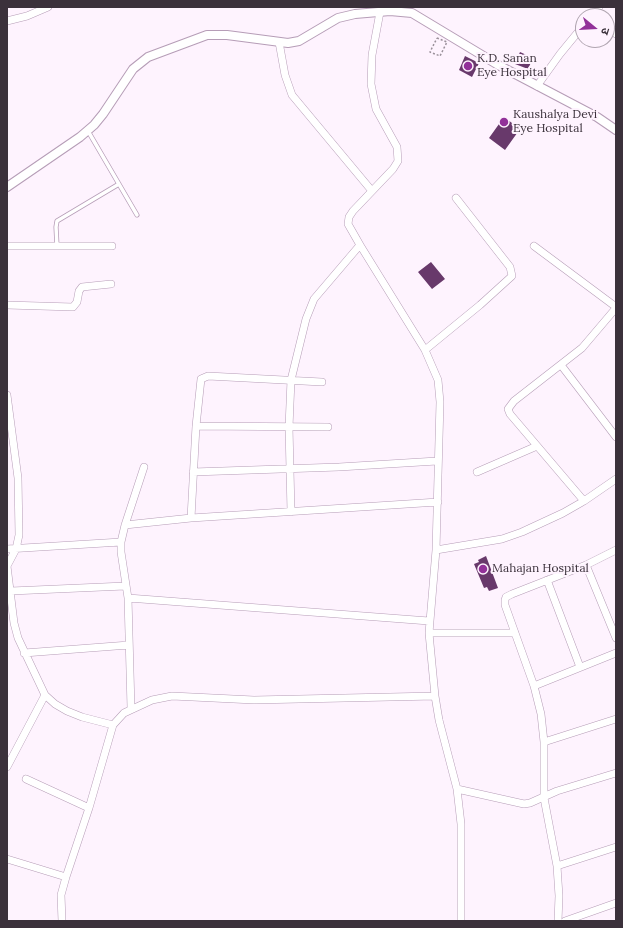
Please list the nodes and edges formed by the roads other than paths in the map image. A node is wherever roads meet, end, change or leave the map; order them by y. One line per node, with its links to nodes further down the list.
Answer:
1 (48, 7): 4 (street)
2 (403, 8): 3 (street); 7 (street)
3 (380, 12): 6 (street); 12 (street)
4 (7, 21)
5 (575, 36): 7 (street)
6 (279, 42): 8 (street); 12 (street)
7 (537, 86): 9 (street)
8 (87, 130): 10 (lane); 11 (street)
9 (616, 130)
10 (118, 184): 14 (lane); 17 (lane)
11 (7, 187)
12 (372, 191): 15 (street)
13 (456, 198): 23 (street)
14 (137, 216)
15 (360, 245): 23 (street); 25 (street)
16 (7, 246): 17 (street)
17 (57, 246): 18 (street)
18 (112, 246)
19 (534, 246): 22 (street)
20 (111, 284): 21 (street)
21 (7, 305)
22 (616, 308): 24 (street)
23 (425, 350): 33 (street)
24 (561, 366): 31 (street); 32 (street)
25 (291, 380): 26 (street); 28 (street); 29 (street)
26 (322, 382)
27 (7, 395): 45 (street)
28 (196, 426): 29 (street); 36 (street)
29 (289, 427): 30 (street); 35 (street)
30 (328, 427)
31 (616, 437)
32 (537, 446): 37 (street); 40 (street)
33 (437, 461): 35 (street); 39 (street)
34 (144, 467): 43 (street)
35 (290, 469): 36 (street); 41 (street)
36 (193, 472): 42 (street)
37 (477, 472)
38 (616, 479): 40 (street)
39 (438, 502): 41 (street); 47 (street)
40 (584, 502): 47 (street)
41 (291, 512): 42 (street)
42 (191, 518): 43 (street)
43 (125, 525): 44 (street)
44 (122, 542): 45 (street); 52 (street)
45 (16, 549): 46 (street); 50 (street)
46 (7, 550)
47 (436, 550): 55 (street)
48 (616, 550): 49 (street)
49 (586, 565): 51 (street); 58 (street)
50 (7, 566): 53 (street)
51 (548, 580): 57 (street); 62 (street)
52 (125, 586): 53 (street); 54 (street)
53 (11, 590): 60 (street)
54 (128, 598): 55 (street); 59 (street)
55 (429, 621): 56 (street)
56 (429, 633): 57 (street); 65 (street)
57 (515, 633): 63 (street)
58 (616, 638)
59 (129, 645): 60 (street); 66 (street)
60 (24, 653): 64 (street)
61 (616, 653): 62 (street)
62 (580, 667): 63 (street)
63 (534, 686): 69 (street)
64 (45, 696): 68 (street); 70 (street)
65 (435, 696): 66 (street); 73 (street)
66 (131, 708): 68 (street)
67 (615, 722): 69 (street)
68 (113, 726): 75 (street)
69 (544, 742): 74 (street)
70 (7, 766)
71 (616, 773): 74 (street)
72 (26, 779): 75 (street)
73 (457, 789): 74 (street); 82 (street)
74 (544, 798): 78 (street)
75 (90, 808): 79 (street)
76 (616, 848): 78 (street)
77 (7, 858): 79 (street)
78 (557, 866): 83 (street)
79 (66, 877): 81 (street)
80 (616, 903): 84 (street)
81 (62, 921)
82 (461, 921)
83 (558, 921)
84 (565, 921)

